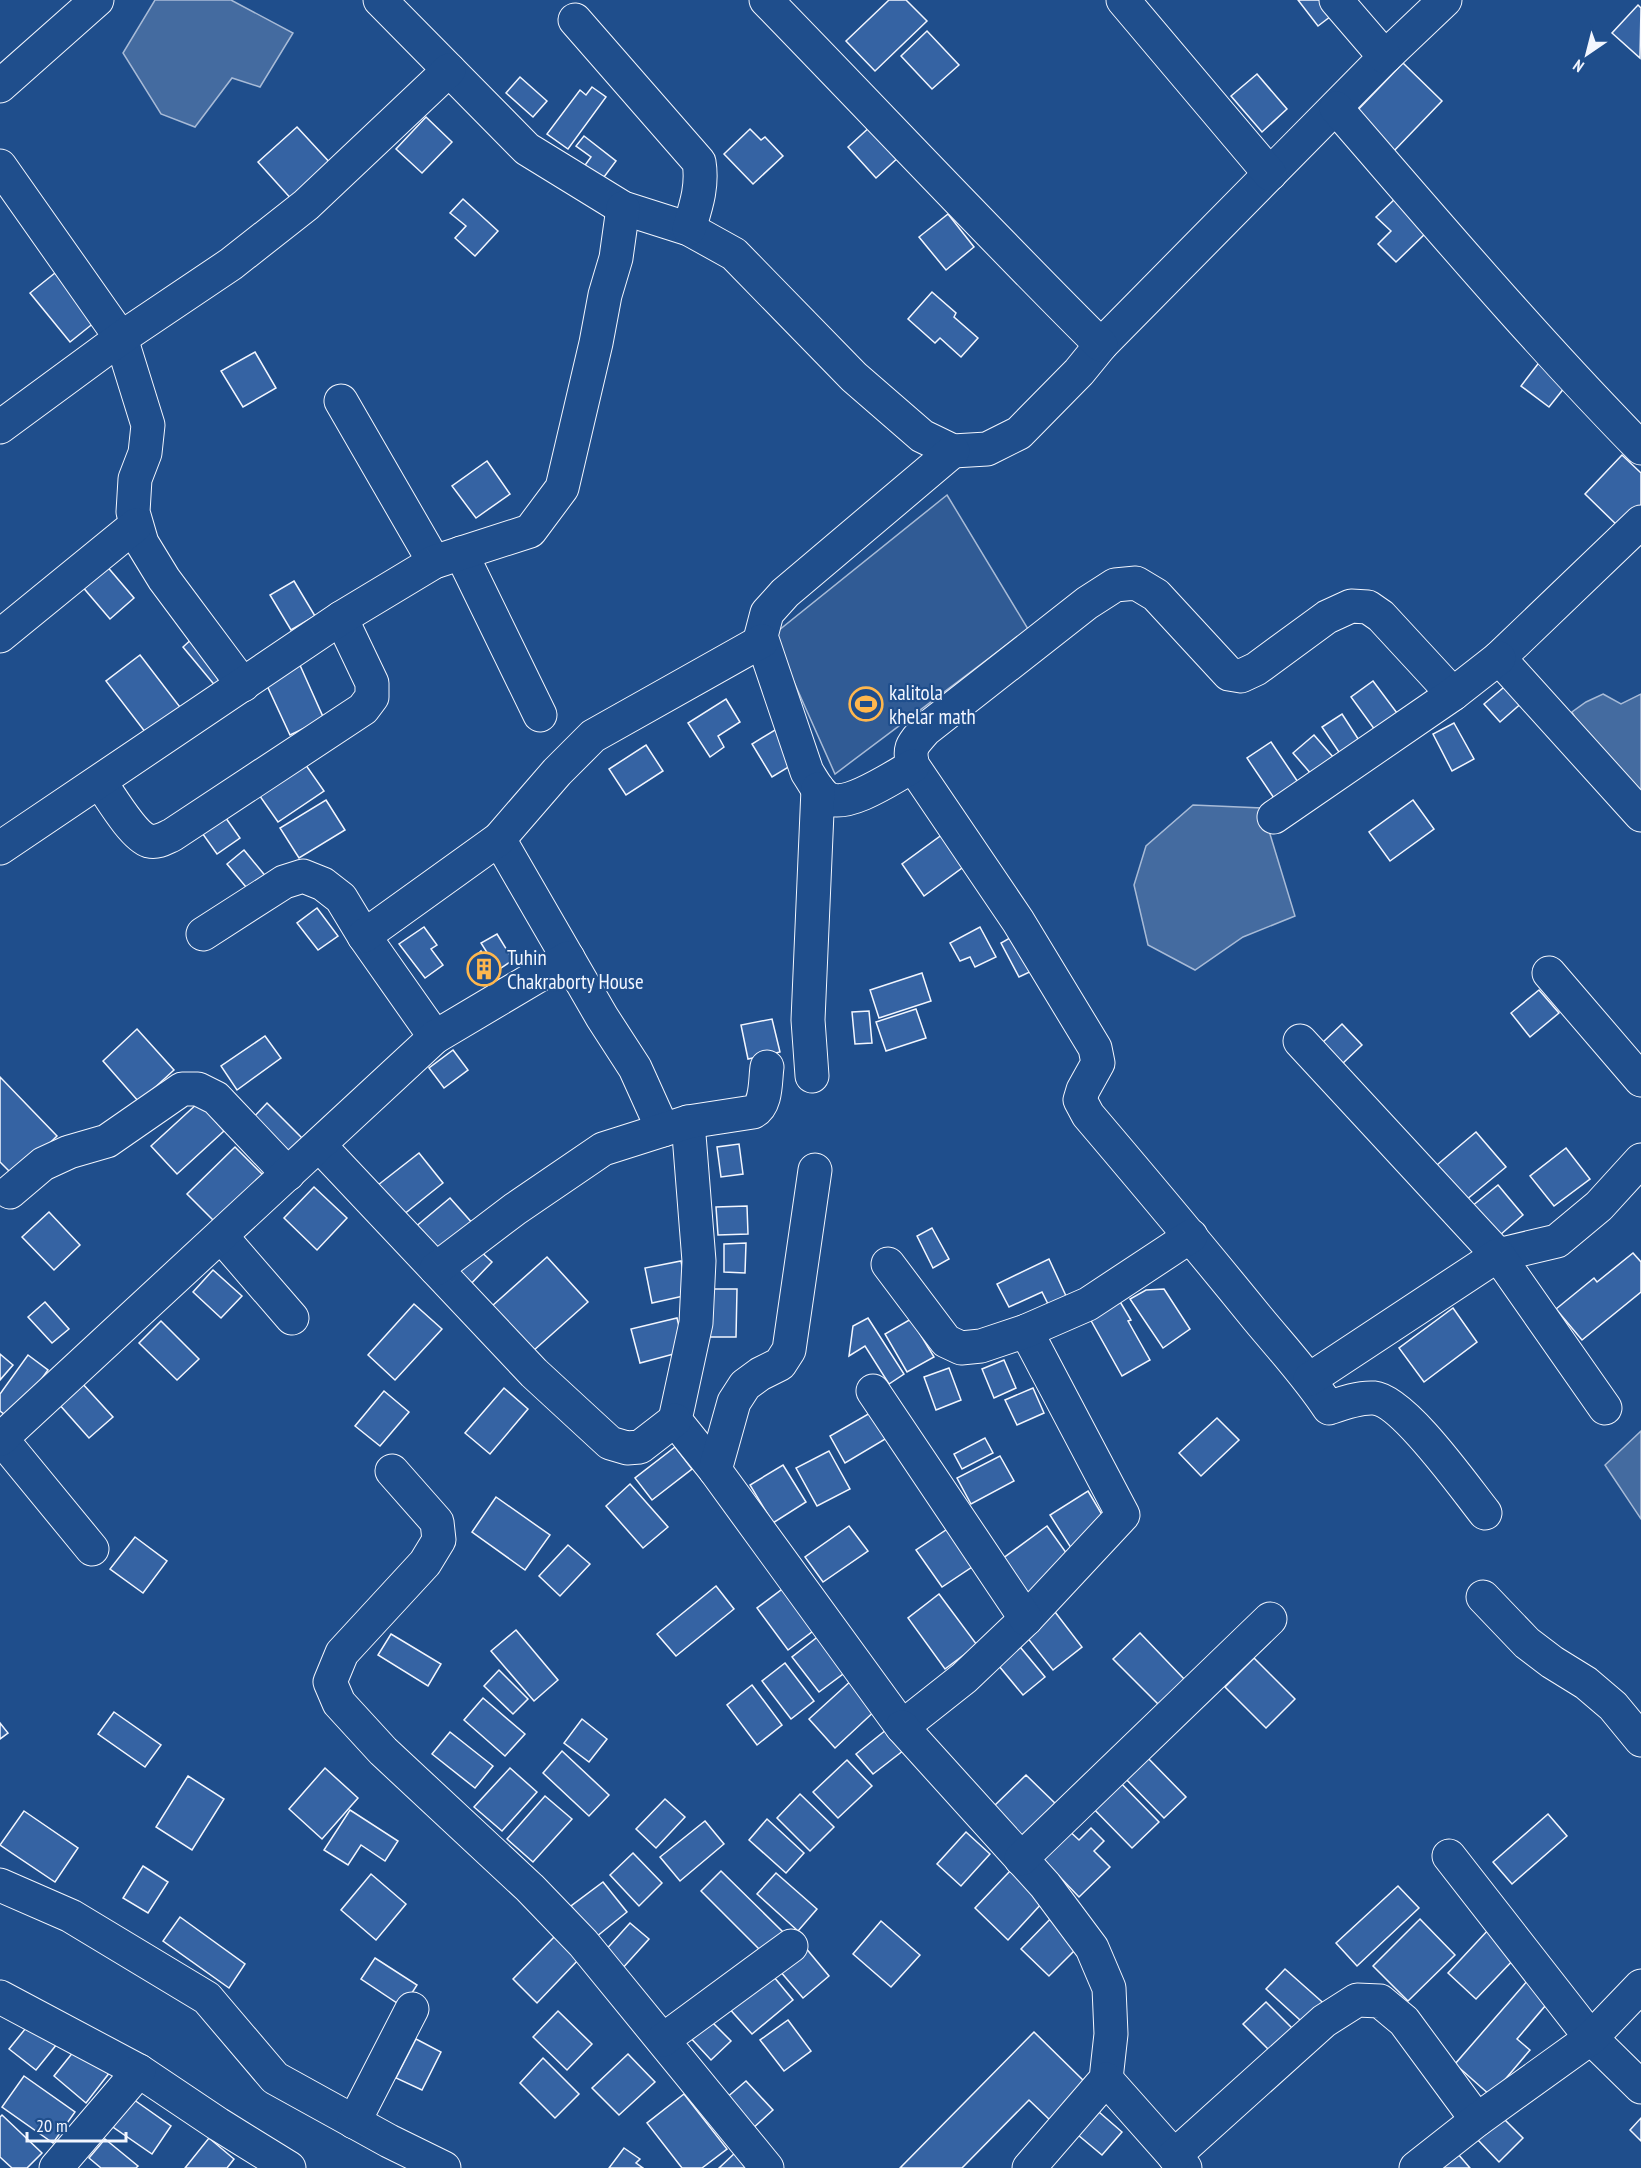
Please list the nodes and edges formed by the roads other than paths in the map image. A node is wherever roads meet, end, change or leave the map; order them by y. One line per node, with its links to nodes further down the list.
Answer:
1 (97, 0): 10 (street)
2 (380, 0): 9 (street)
3 (766, 0): 17 (street)
4 (1123, 0): 13 (street)
5 (1336, 0): 8 (street)
6 (1445, 0): 8 (street)
7 (575, 20): 15 (street)
8 (1386, 57): 11 (street)
9 (449, 70): 14 (street); 16 (street)
10 (0, 86)
11 (1336, 108): 13 (street); 20 (street)
12 (0, 166): 16 (street)
13 (1270, 174): 17 (street)
14 (623, 208): 15 (street); 24 (street)
15 (689, 229): 21 (street)
16 (121, 338): 19 (street); 23 (street)
17 (1101, 345): 21 (street)
18 (341, 401): 24 (street)
19 (3, 418)
20 (1641, 448)
21 (953, 451): 27 (street)
22 (1641, 522): 28 (street)
23 (136, 525): 26 (street); 29 (street)
24 (448, 557): 25 (street); 31 (street)
25 (341, 618): 29 (street); 33 (street)
26 (0, 636)
27 (762, 641): 34 (street); 37 (street)
28 (1499, 658): 30 (street); 35 (street)
29 (243, 685): 33 (street)
30 (1453, 694): 32 (street); 36 (street)
31 (540, 715)
32 (913, 766): 34 (street); 55 (street)
33 (100, 782): 38 (street)
34 (818, 789): 46 (street)
35 (1641, 815)
36 (1274, 817)
37 (499, 839): 40 (street); 41 (street)
38 (0, 848)
39 (203, 934): 40 (street)
40 (364, 936): 43 (street)
41 (568, 958): 43 (street); 48 (street)
42 (1549, 973): 47 (street)
43 (435, 1037): 49 (street)
44 (1300, 1041): 56 (street)
45 (767, 1067): 48 (street)
46 (812, 1076)
47 (1641, 1080)
48 (676, 1126): 58 (street); 64 (street)
49 (319, 1145): 52 (street); 58 (street)
50 (1641, 1160): 56 (street)
51 (815, 1170): 66 (street)
52 (288, 1174): 53 (street); 54 (street)
53 (3, 1192)
54 (221, 1236): 59 (street); 65 (street)
55 (1191, 1236): 60 (street); 61 (street)
56 (1498, 1255): 61 (street); 63 (street)
57 (888, 1264): 60 (street)
58 (436, 1269): 64 (street)
59 (292, 1318)
60 (1026, 1331): 72 (street)
61 (1310, 1379): 68 (street)
62 (873, 1391): 72 (street)
63 (1605, 1408)
64 (675, 1420): 66 (street)
65 (1, 1438): 69 (street)
66 (715, 1470): 73 (street)
67 (392, 1471): 83 (street)
68 (1485, 1513)
69 (92, 1548)
70 (1483, 1597): 74 (street)
71 (1270, 1618): 76 (street)
72 (1026, 1619): 73 (street)
73 (902, 1727): 76 (street)
74 (1641, 1740)
75 (1449, 1856): 82 (street)
76 (1021, 1859): 85 (street)
77 (0, 1885): 88 (street)
78 (791, 1946): 83 (street)
79 (1641, 1986): 82 (street)
80 (0, 1997): 84 (street)
81 (412, 2009): 88 (street)
82 (1591, 2038): 86 (street); 87 (street)
83 (663, 2040): 93 (street)
84 (139, 2070): 90 (street); 91 (street)
85 (1106, 2079): 89 (street); 94 (street)
86 (1641, 2087)
87 (1477, 2120): 89 (street); 95 (street)
88 (354, 2122): 92 (street)
89 (1180, 2162)
90 (56, 2168)
91 (289, 2168)
92 (444, 2168)
93 (767, 2168)
94 (1029, 2168)
95 (1416, 2168)

